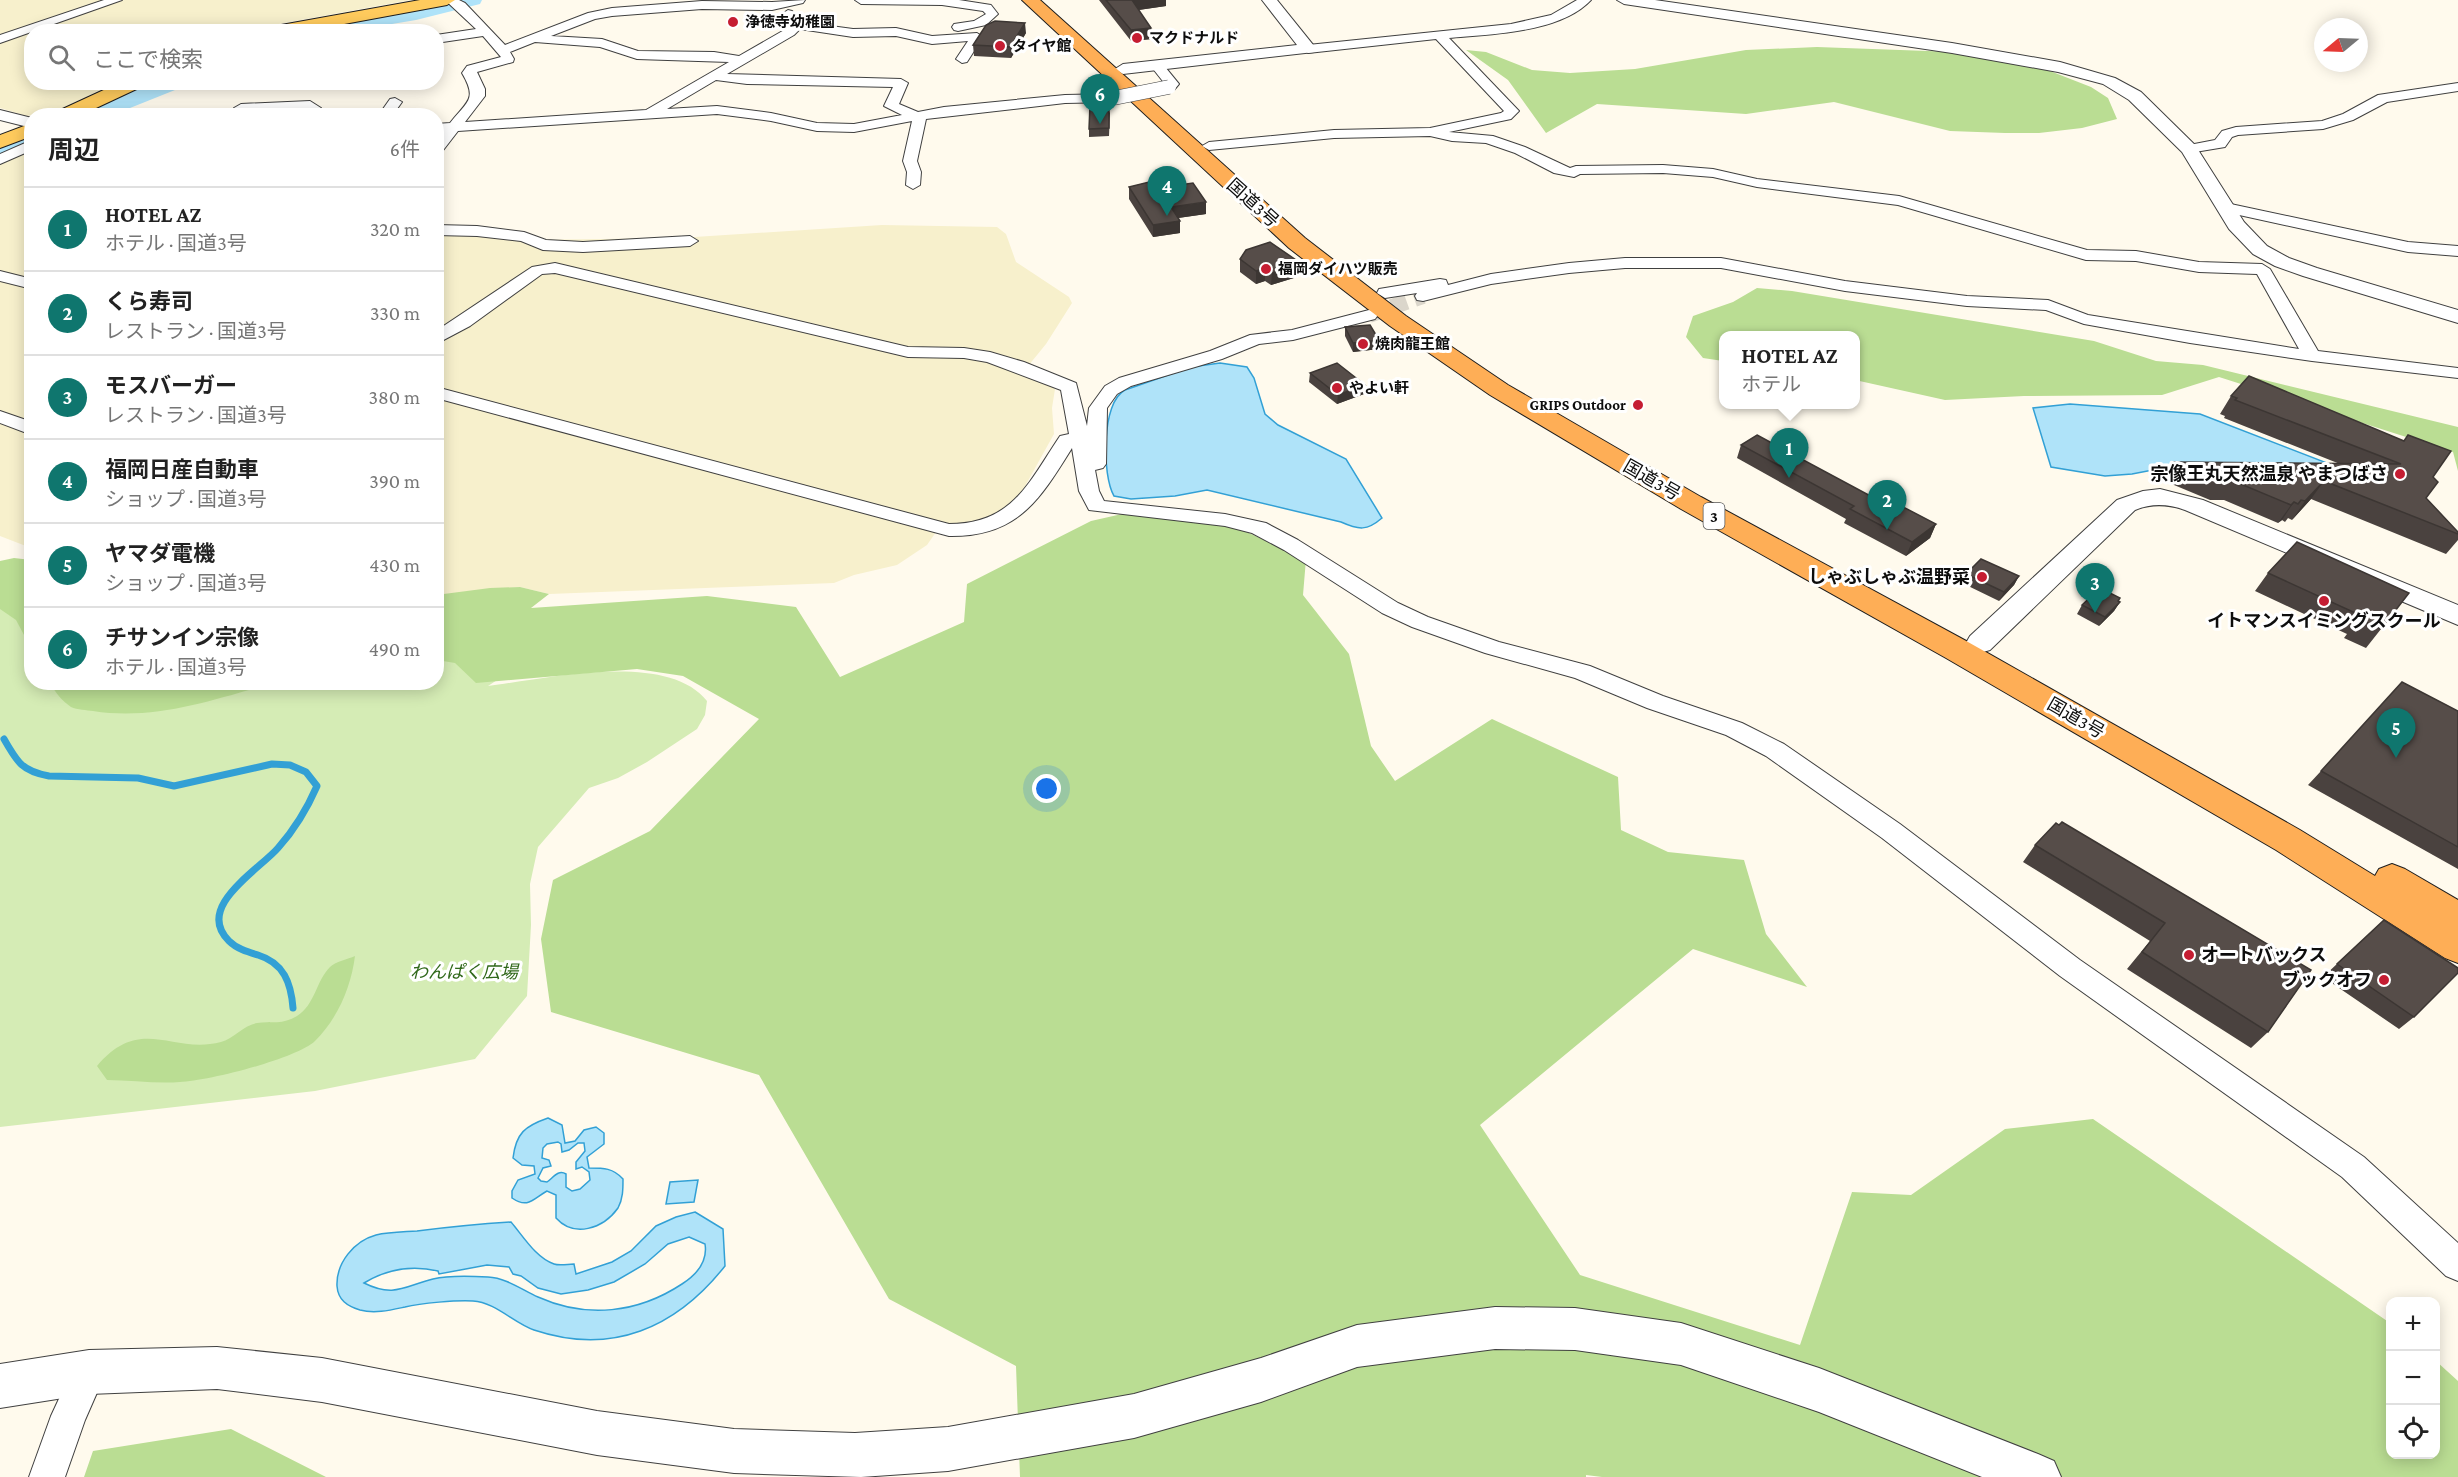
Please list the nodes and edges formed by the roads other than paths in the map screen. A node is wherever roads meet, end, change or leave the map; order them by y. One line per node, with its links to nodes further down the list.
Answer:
1 (116, 0): 11 (street)
2 (449, 0): 12 (main road); 16 (street)
3 (799, 0): 10 (street)
4 (861, 0): 14 (street)
5 (1030, 0): 64 (highway, 国道3号 / 3)
6 (1047, 0): 26 (highway, 国道3号 / 3)
7 (1269, 0): 22 (street)
8 (1585, 0): 17 (street)
9 (1624, 0): 47 (street)
10 (784, 5): 13 (street); 20 (street)
11 (45, 24)
12 (315, 24)
13 (797, 26): 23 (street); 24 (street)
14 (958, 27)
15 (24, 31): 19 (street)
16 (484, 32): 18 (street); 21 (street)
17 (1440, 36): 22 (street); 42 (street)
18 (444, 38)
19 (0, 39)
20 (533, 39): 21 (street); 24 (street)
21 (503, 50): 40 (street)
22 (1308, 50): 25 (street)
23 (962, 59)
24 (740, 60): 27 (street)
25 (1156, 65): 26 (street); 37 (street, bridge)
26 (1123, 69): 45 (highway, 国道3号 / 3)
27 (713, 76): 35 (street); 37 (street)
28 (2458, 87): 47 (street)
29 (119, 90): 31 (main road)
30 (394, 102): 34 (street)
31 (80, 108)
32 (241, 108): 33 (street)
33 (314, 108)
34 (390, 108)
35 (647, 114): 37 (street); 40 (street)
36 (0, 115): 38 (street)
37 (917, 116): 49 (street)
38 (24, 121)
39 (444, 128): 40 (street)
40 (454, 128): 43 (street)
41 (24, 132): 44 (main road)
42 (1430, 132): 45 (street); 55 (street)
43 (444, 140)
44 (0, 142)
45 (1209, 146): 60 (highway, 国道3号 / 3)
46 (24, 148): 48 (street)
47 (2189, 149): 50 (street)
48 (0, 160)
49 (913, 185)
50 (2226, 208): 54 (street); 55 (street)
51 (444, 230): 53 (street)
52 (690, 241): 53 (street)
53 (543, 245): 56 (street)
54 (2458, 251)
55 (2265, 262): 63 (street); 67 (street)
56 (538, 270): 65 (street); 72 (street)
57 (0, 276): 59 (street)
58 (1512, 276): 60 (street); 61 (street); 67 (street)
59 (24, 282)
60 (1385, 293): 75 (highway, 国道3号 / 3)
61 (1423, 296)
62 (1370, 315): 66 (street)
63 (2458, 317)
64 (1398, 321): 66 (street); 77 (highway, 国道3号 / 3)
65 (444, 334)
66 (1293, 335): 73 (street)
67 (2312, 356): 68 (street)
68 (2458, 373)
69 (444, 394): 72 (street)
70 (0, 417): 71 (street)
71 (24, 426)
72 (1079, 438): 73 (street)
73 (1089, 491): 78 (street)
74 (2458, 616): 75 (street)
75 (1980, 643): 76 (highway, 国道3号 / 3)
76 (2458, 919)
77 (2458, 947)
78 (2458, 1265)
79 (89, 1372): 80 (street); 81 (street); 82 (street)
80 (0, 1386)
81 (47, 1477)
82 (2038, 1477)

